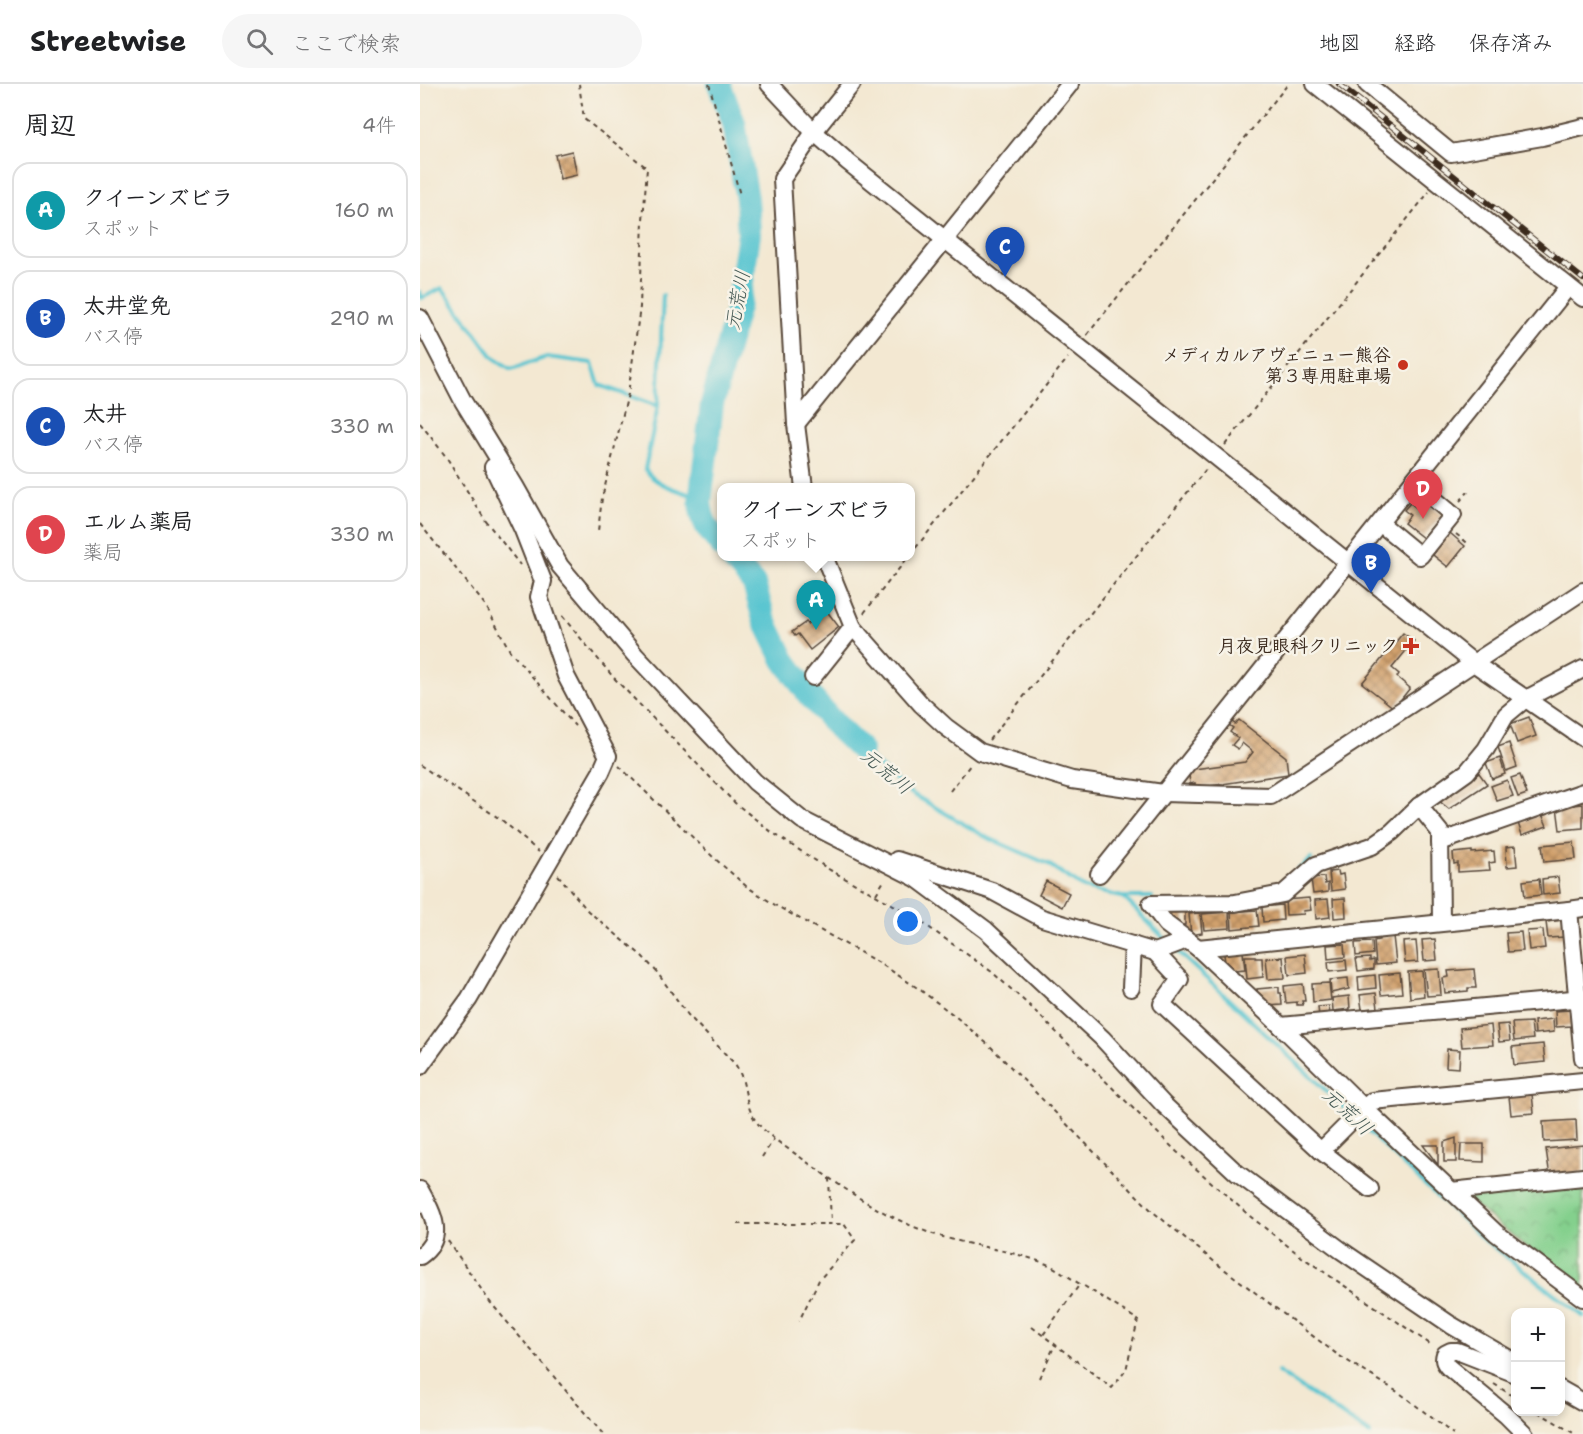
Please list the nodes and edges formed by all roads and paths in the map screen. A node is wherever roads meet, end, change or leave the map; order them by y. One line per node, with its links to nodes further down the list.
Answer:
1 (579, 84): 26 (path)
2 (709, 84): 12 (path)
3 (769, 84): 10 (street)
4 (852, 84): 10 (street)
5 (1071, 84): 13 (street)
6 (1288, 84): 17 (path)
7 (1315, 84): 11 (street)
8 (1368, 84): 9 (street)
9 (1583, 127)
10 (814, 132): 13 (street); 20 (street)
11 (1438, 181): 14 (street); 21 (path)
12 (740, 195)
13 (945, 240): 17 (street); 20 (street)
14 (1568, 287): 15 (street); 22 (street)
15 (1583, 298)
16 (420, 318): 18 (street)
17 (1077, 347): 21 (street); 27 (path)
18 (464, 401): 42 (street); 50 (street)
19 (420, 423): 31 (path)
20 (796, 424): 23 (street)
21 (1215, 457): 30 (street); 41 (path)
22 (1413, 482): 24 (street); 24 (street)
23 (803, 483)
24 (1380, 523): 30 (street)
25 (420, 524): 39 (path)
26 (598, 531)
27 (915, 550)
28 (826, 561): 34 (street)
29 (906, 561): 34 (path)
30 (1348, 563): 35 (street); 46 (street)
31 (520, 566)
32 (1583, 591): 35 (street)
33 (558, 611): 52 (path)
34 (853, 627): 37 (street); 41 (street)
35 (1475, 664): 38 (street); 46 (street)
36 (1583, 669): 38 (street)
37 (813, 677)
38 (1524, 700): 40 (street); 47 (street)
39 (574, 726)
40 (1583, 738)
41 (980, 752): 44 (path); 46 (street)
42 (608, 756): 49 (street); 95 (path)
43 (420, 765): 49 (path)
44 (950, 791)
45 (1583, 792): 48 (street)
46 (1163, 793): 51 (street)
47 (1419, 806): 48 (street); 55 (street)
48 (1440, 842): 54 (street)
49 (548, 862): 62 (street); 65 (path)
50 (888, 864): 52 (path); 56 (street); 84 (street)
51 (1099, 873)
52 (876, 894): 83 (path)
53 (1576, 909): 54 (street); 59 (street)
54 (1441, 922): 55 (street)
55 (1188, 943): 57 (street); 60 (street)
56 (1133, 945): 57 (street); 58 (street)
57 (1158, 951): 66 (street)
58 (1131, 988)
59 (1580, 998): 60 (street); 61 (street)
60 (1281, 1026): 64 (street)
61 (1583, 1058)
62 (420, 1066)
63 (1583, 1081): 64 (street)
64 (1357, 1115): 66 (street); 72 (street)
65 (774, 1139): 67 (path); 69 (path)
66 (1321, 1151): 70 (street)
67 (762, 1157)
68 (1583, 1177): 72 (street)
69 (829, 1178): 75 (path); 77 (path)
70 (1370, 1189)
71 (420, 1190): 73 (street)
72 (1451, 1191): 78 (street)
73 (436, 1224): 76 (street); 94 (path)
74 (737, 1224): 75 (path)
75 (831, 1224): 79 (path)
76 (420, 1256)
77 (1080, 1284): 81 (path); 82 (path)
78 (1583, 1298)
79 (799, 1321)
80 (1032, 1327): 81 (path)
81 (1043, 1335): 82 (path)
82 (1055, 1345): 86 (path)
83 (1445, 1354): 85 (street); 96 (street)
84 (1513, 1362)
85 (1511, 1372)
86 (1039, 1378)
87 (1489, 1381): 90 (path)
88 (1565, 1390): 91 (street)
89 (1565, 1392): 92 (street)
90 (1511, 1395)
91 (1583, 1395)
92 (1583, 1402)
93 (1545, 1416): 97 (path)
94 (603, 1434)
95 (1453, 1434)
96 (1525, 1434)
97 (1575, 1434)

